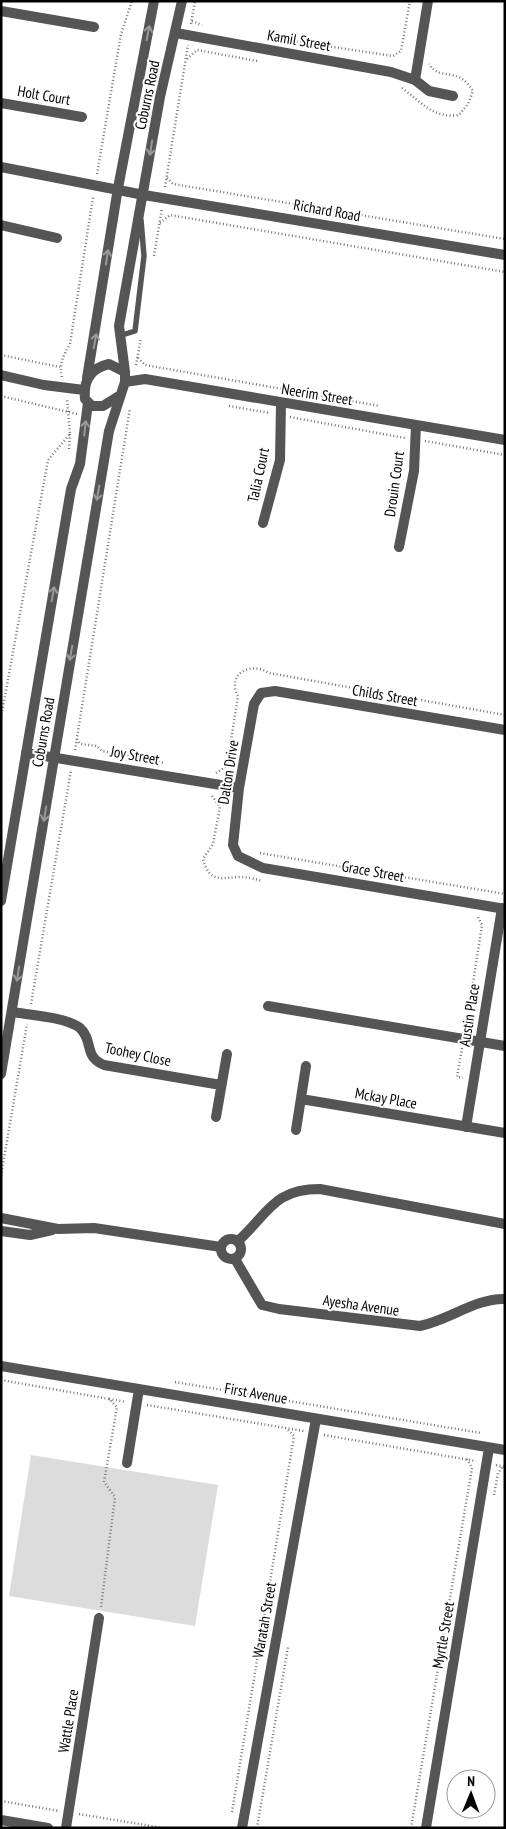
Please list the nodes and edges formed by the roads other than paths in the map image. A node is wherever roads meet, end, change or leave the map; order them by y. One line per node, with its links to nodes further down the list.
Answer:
1 (154, 1): 12 (street, Coburns Road, one-way to 1)
2 (182, 1): 6 (street, Coburns Road)
3 (428, 1): 7 (street)
4 (1, 11): 5 (street)
5 (94, 27)
6 (176, 34): 7 (street, Kamil Street); 13 (street, Coburns Road, one-way to 13)
7 (415, 80): 8 (street, Kamil Street)
8 (452, 96)
9 (1, 103): 10 (street, Holt Court)
10 (82, 117)
11 (1, 167): 12 (street)
12 (118, 188): 13 (street); 21 (street, Coburns Road, one-way to 12)
13 (144, 195): 14 (street, Coburns Road); 17 (street, Richard Road)
14 (140, 208): 18 (street, Coburns Road); 18 (lane)
15 (1, 225): 16 (street)
16 (57, 238)
17 (505, 255)
18 (119, 336): 20 (street, Coburns Road)
19 (1, 375): 22 (street)
20 (128, 378): 21 (street); 23 (street); 25 (street, Neerim Street)
21 (87, 379): 22 (street)
22 (84, 390): 24 (street)
23 (119, 396): 24 (street); 33 (street, Coburns Road, one-way to 33)
24 (88, 403): 32 (street, Coburns Road, one-way to 24)
25 (281, 403): 26 (street, Neerim Street); 28 (street, Talia Court)
26 (416, 425): 27 (street, Neerim Street); 29 (street, Drouin Court)
27 (505, 440)
28 (263, 523)
29 (399, 547)
30 (261, 693): 31 (street, Childs Street); 34 (street, Dalton Drive)
31 (505, 730)
32 (26, 753): 33 (street, Joy Street); 36 (street, Coburns Road)
33 (54, 756): 34 (street, Joy Street); 39 (street, Coburns Road, one-way to 39)
34 (239, 788): 35 (street, Dalton Drive)
35 (238, 856): 37 (street, Grace Street)
36 (1, 901)
37 (503, 909): 40 (street, Austin Place)
38 (268, 1006): 40 (street)
39 (12, 1012): 44 (street, Coburns Road); 45 (street, Toohey Close)
40 (480, 1042): 41 (street); 48 (street, Austin Place)
41 (505, 1046)
42 (227, 1054): 45 (street)
43 (306, 1066): 46 (street)
44 (1, 1074)
45 (221, 1084): 47 (street)
46 (301, 1099): 48 (street, Mckay Place); 49 (street)
47 (216, 1117)
48 (466, 1127): 50 (street, Mckay Place)
49 (296, 1130)
50 (505, 1133)
51 (1, 1218): 53 (street)
52 (505, 1224): 55 (street)
53 (58, 1229): 54 (street); 56 (street)
54 (1, 1231)
55 (238, 1241): 56 (street); 57 (street)
56 (221, 1247): 57 (street, Ayesha Avenue)
57 (236, 1259): 58 (street, Ayesha Avenue)
58 (505, 1299)
59 (1, 1366): 60 (street, First Avenue)
60 (139, 1389): 61 (street, First Avenue); 64 (street)
61 (316, 1418): 62 (street, First Avenue); 69 (street, Waratah Street)
62 (489, 1448): 63 (street, First Avenue); 70 (street, Myrtle Street)
63 (505, 1450)
64 (127, 1463)
65 (99, 1618): 68 (street, Wattle Place)
66 (1, 1820): 67 (street)
67 (48, 1828)
68 (66, 1828)
69 (242, 1828)
70 (426, 1828)

